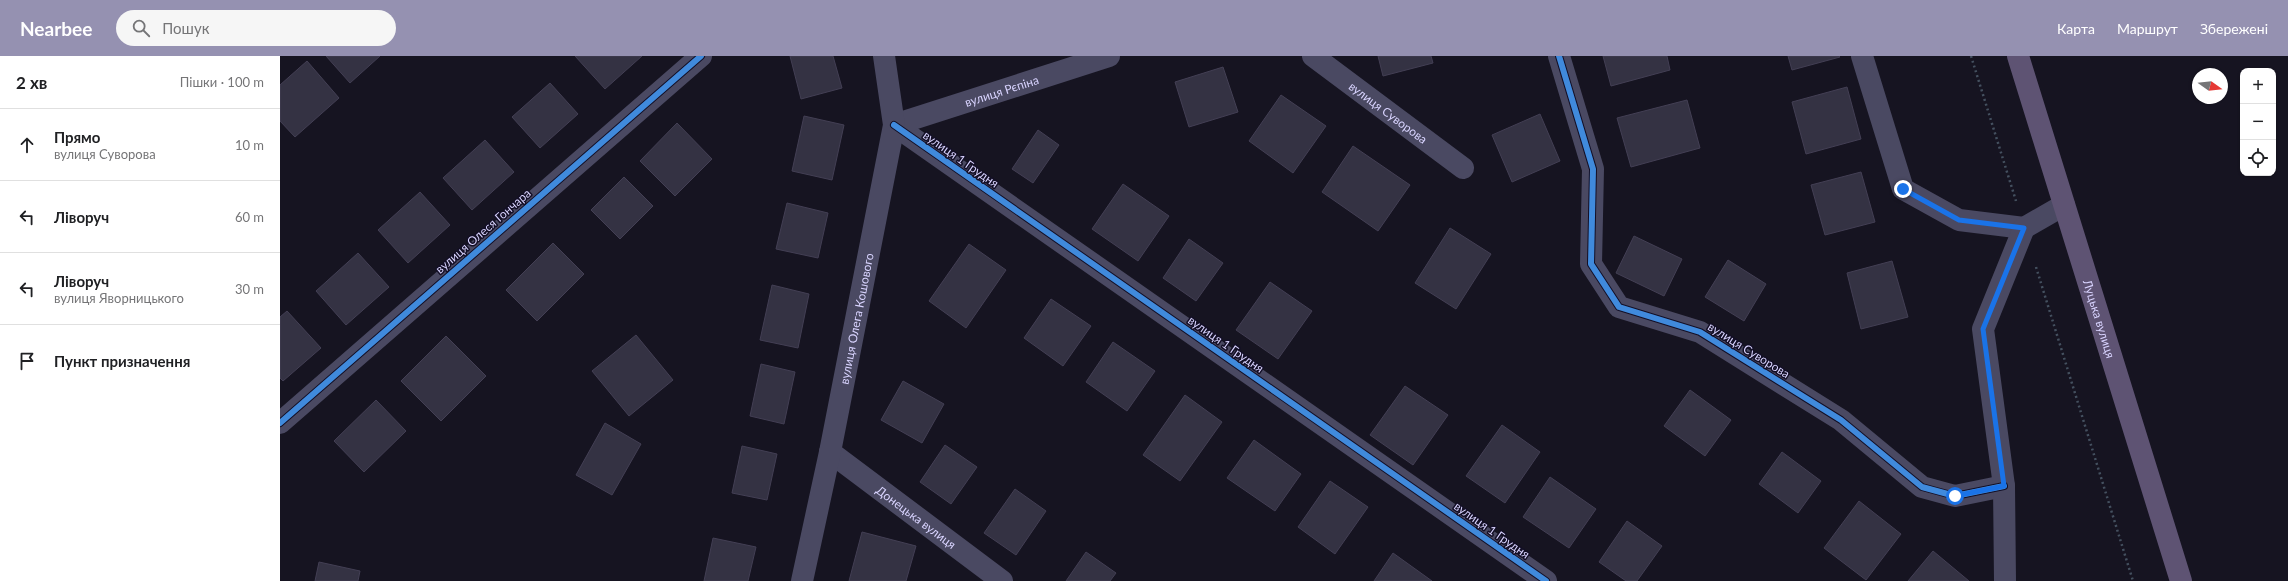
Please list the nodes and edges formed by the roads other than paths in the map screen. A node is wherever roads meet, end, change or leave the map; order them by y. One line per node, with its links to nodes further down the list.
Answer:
1 (701, 56): 12 (street, вулиця Олеся Гончара)
2 (884, 56): 8 (street, вулиця Олега Кошового)
3 (1109, 56): 8 (street, вулиця Рєпіна)
4 (1313, 56): 9 (street, вулиця Суворова)
5 (1559, 56): 14 (street, вулиця Суворова)
6 (1862, 56): 11 (street)
7 (2018, 56): 10 (main road, Луцька вулиця)
8 (894, 126): 13 (street, вулиця Олега Кошового); 17 (street, вулиця 1 Грудня)
9 (1463, 168)
10 (2064, 205): 11 (street); 19 (main road, Луцька вулиця)
11 (2024, 228): 14 (street)
12 (280, 423)
13 (830, 452): 15 (street, вулиця Олега Кошового); 16 (street, Донецька вулиця)
14 (2004, 486): 18 (street)
15 (802, 581)
16 (1002, 581)
17 (1546, 581)
18 (2006, 581)
19 (2181, 581)

